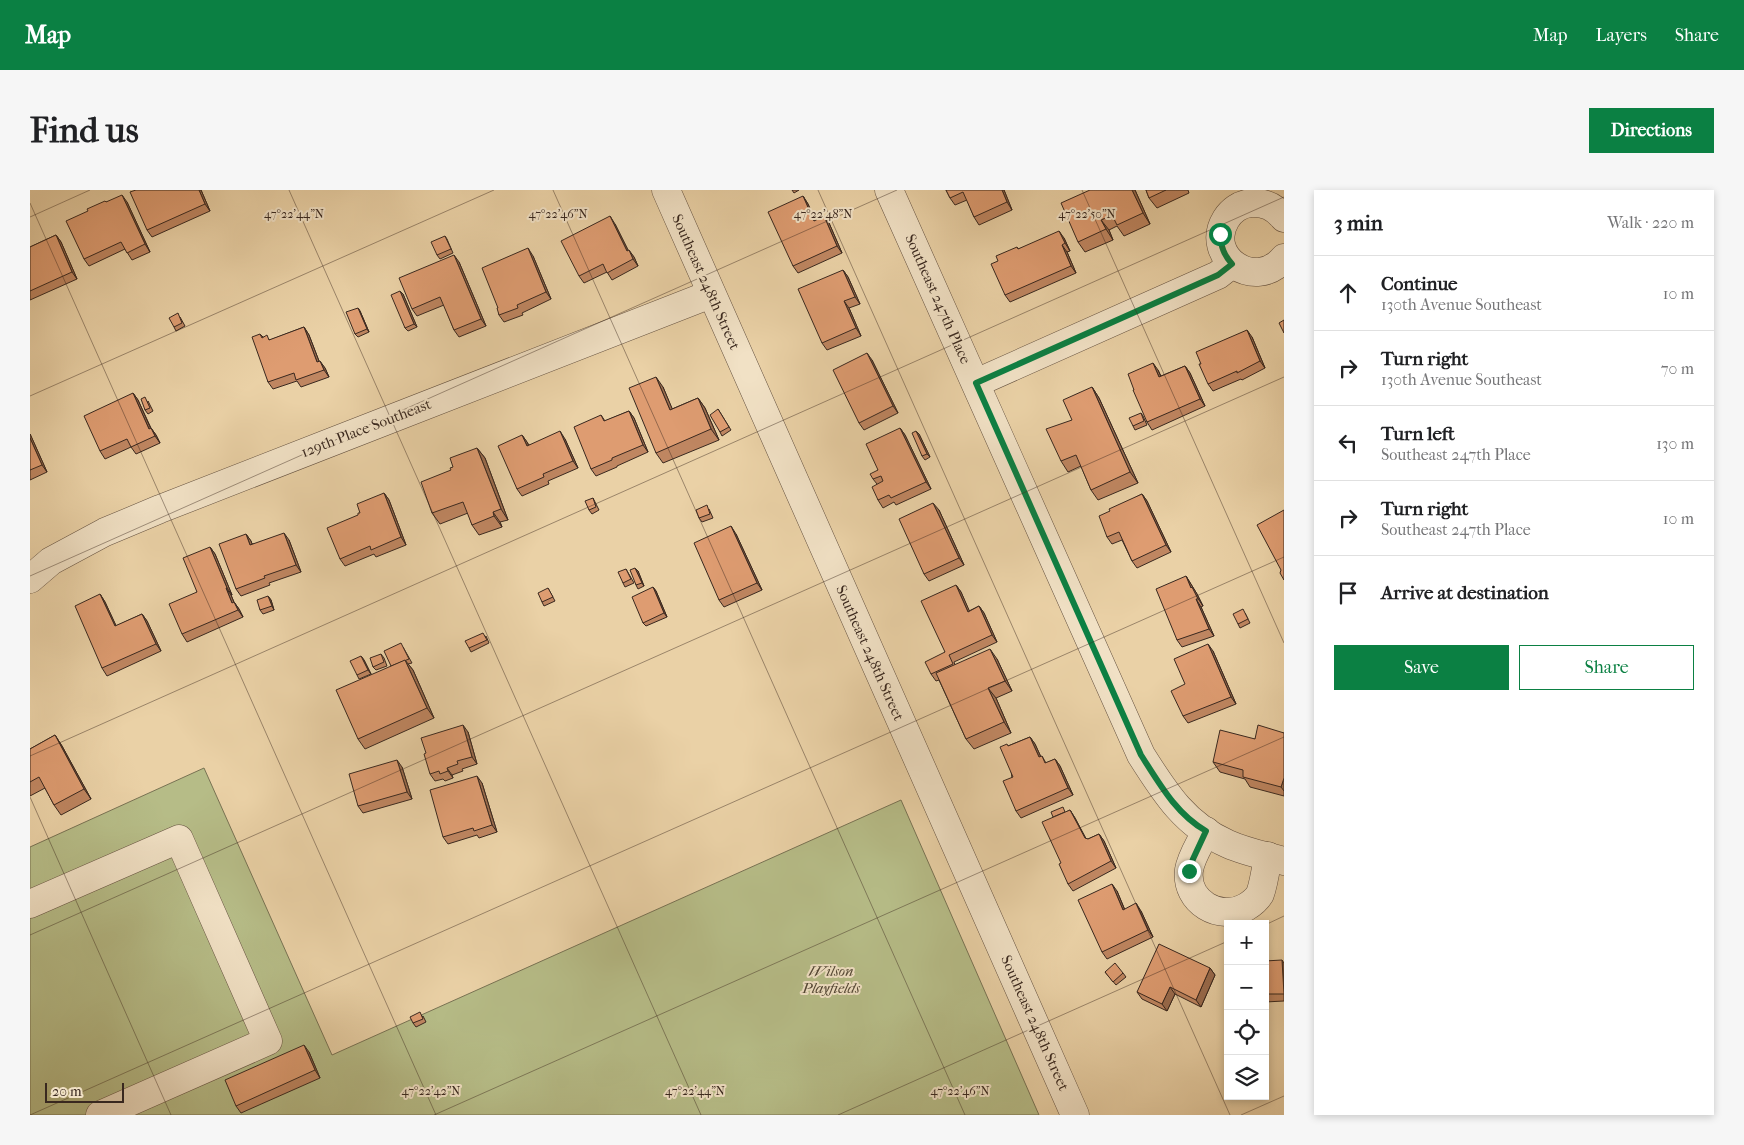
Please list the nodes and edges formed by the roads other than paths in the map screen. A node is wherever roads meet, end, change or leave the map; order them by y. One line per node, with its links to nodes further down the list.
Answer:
1 (666, 190): 6 (street, Southeast 248th Street)
2 (889, 190): 7 (street, Southeast 247th Place)
3 (1284, 218): 5 (street)
4 (1284, 258): 5 (street)
5 (1232, 264): 7 (street)
6 (711, 294): 8 (street, 129th Place Southeast); 13 (street, Southeast 248th Street)
7 (976, 383): 9 (street, Southeast 247th Place)
8 (30, 579)
9 (1217, 838): 10 (street); 10 (street)
10 (1276, 859)
11 (30, 904): 12 (street)
12 (100, 1115)
13 (1076, 1115)

